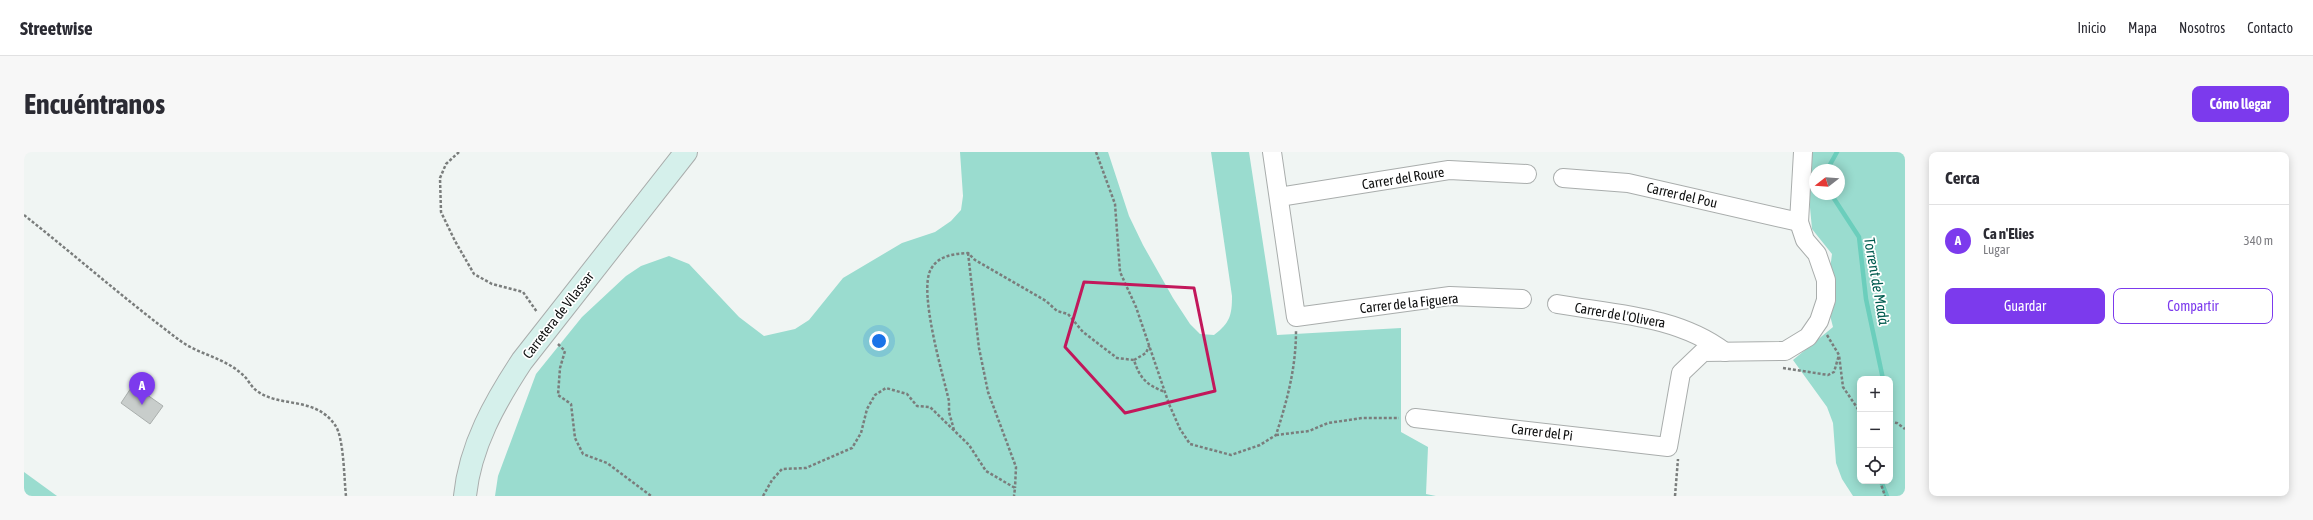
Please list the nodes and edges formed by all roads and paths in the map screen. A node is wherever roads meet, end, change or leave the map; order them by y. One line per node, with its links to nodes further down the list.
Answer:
1 (458, 152): 16 (path)
2 (686, 152): 16 (street, Carretera de Vilassar)
3 (1096, 152): 17 (path)
4 (1272, 152): 8 (street)
5 (1802, 152): 10 (street)
6 (1527, 174): 8 (street, Carrer del Roure)
7 (1563, 178): 10 (street, Carrer del Pou)
8 (1279, 197): 14 (street)
9 (24, 216): 32 (path)
10 (1799, 222): 15 (street)
11 (968, 253): 20 (path); 27 (path); 31 (path)
12 (1522, 299): 14 (street, Carrer de la Figuera)
13 (1557, 304): 18 (street, Carrer de l'Olivera)
14 (1296, 317): 28 (path)
15 (1819, 321): 18 (street); 19 (path)
16 (545, 331): 33 (street, Carretera de Vilassar); 34 (path)
17 (1149, 345): 20 (path); 22 (path)
18 (1725, 352): 29 (street)
19 (1839, 356): 21 (path); 23 (path)
20 (1134, 360): 22 (path)
21 (1780, 367)
22 (1166, 392): 28 (path)
23 (1857, 408)
24 (1415, 418): 28 (path); 29 (street, Carrer del Pi)
25 (1893, 422): 26 (path)
26 (1905, 429)
27 (954, 430): 31 (path); 35 (path)
28 (1276, 435)
29 (1674, 450): 37 (path)
30 (1881, 484): 38 (path)
31 (1015, 488): 36 (path)
32 (346, 496)
33 (465, 496)
34 (651, 496)
35 (763, 496)
36 (1014, 496)
37 (1675, 496)
38 (1885, 496)

